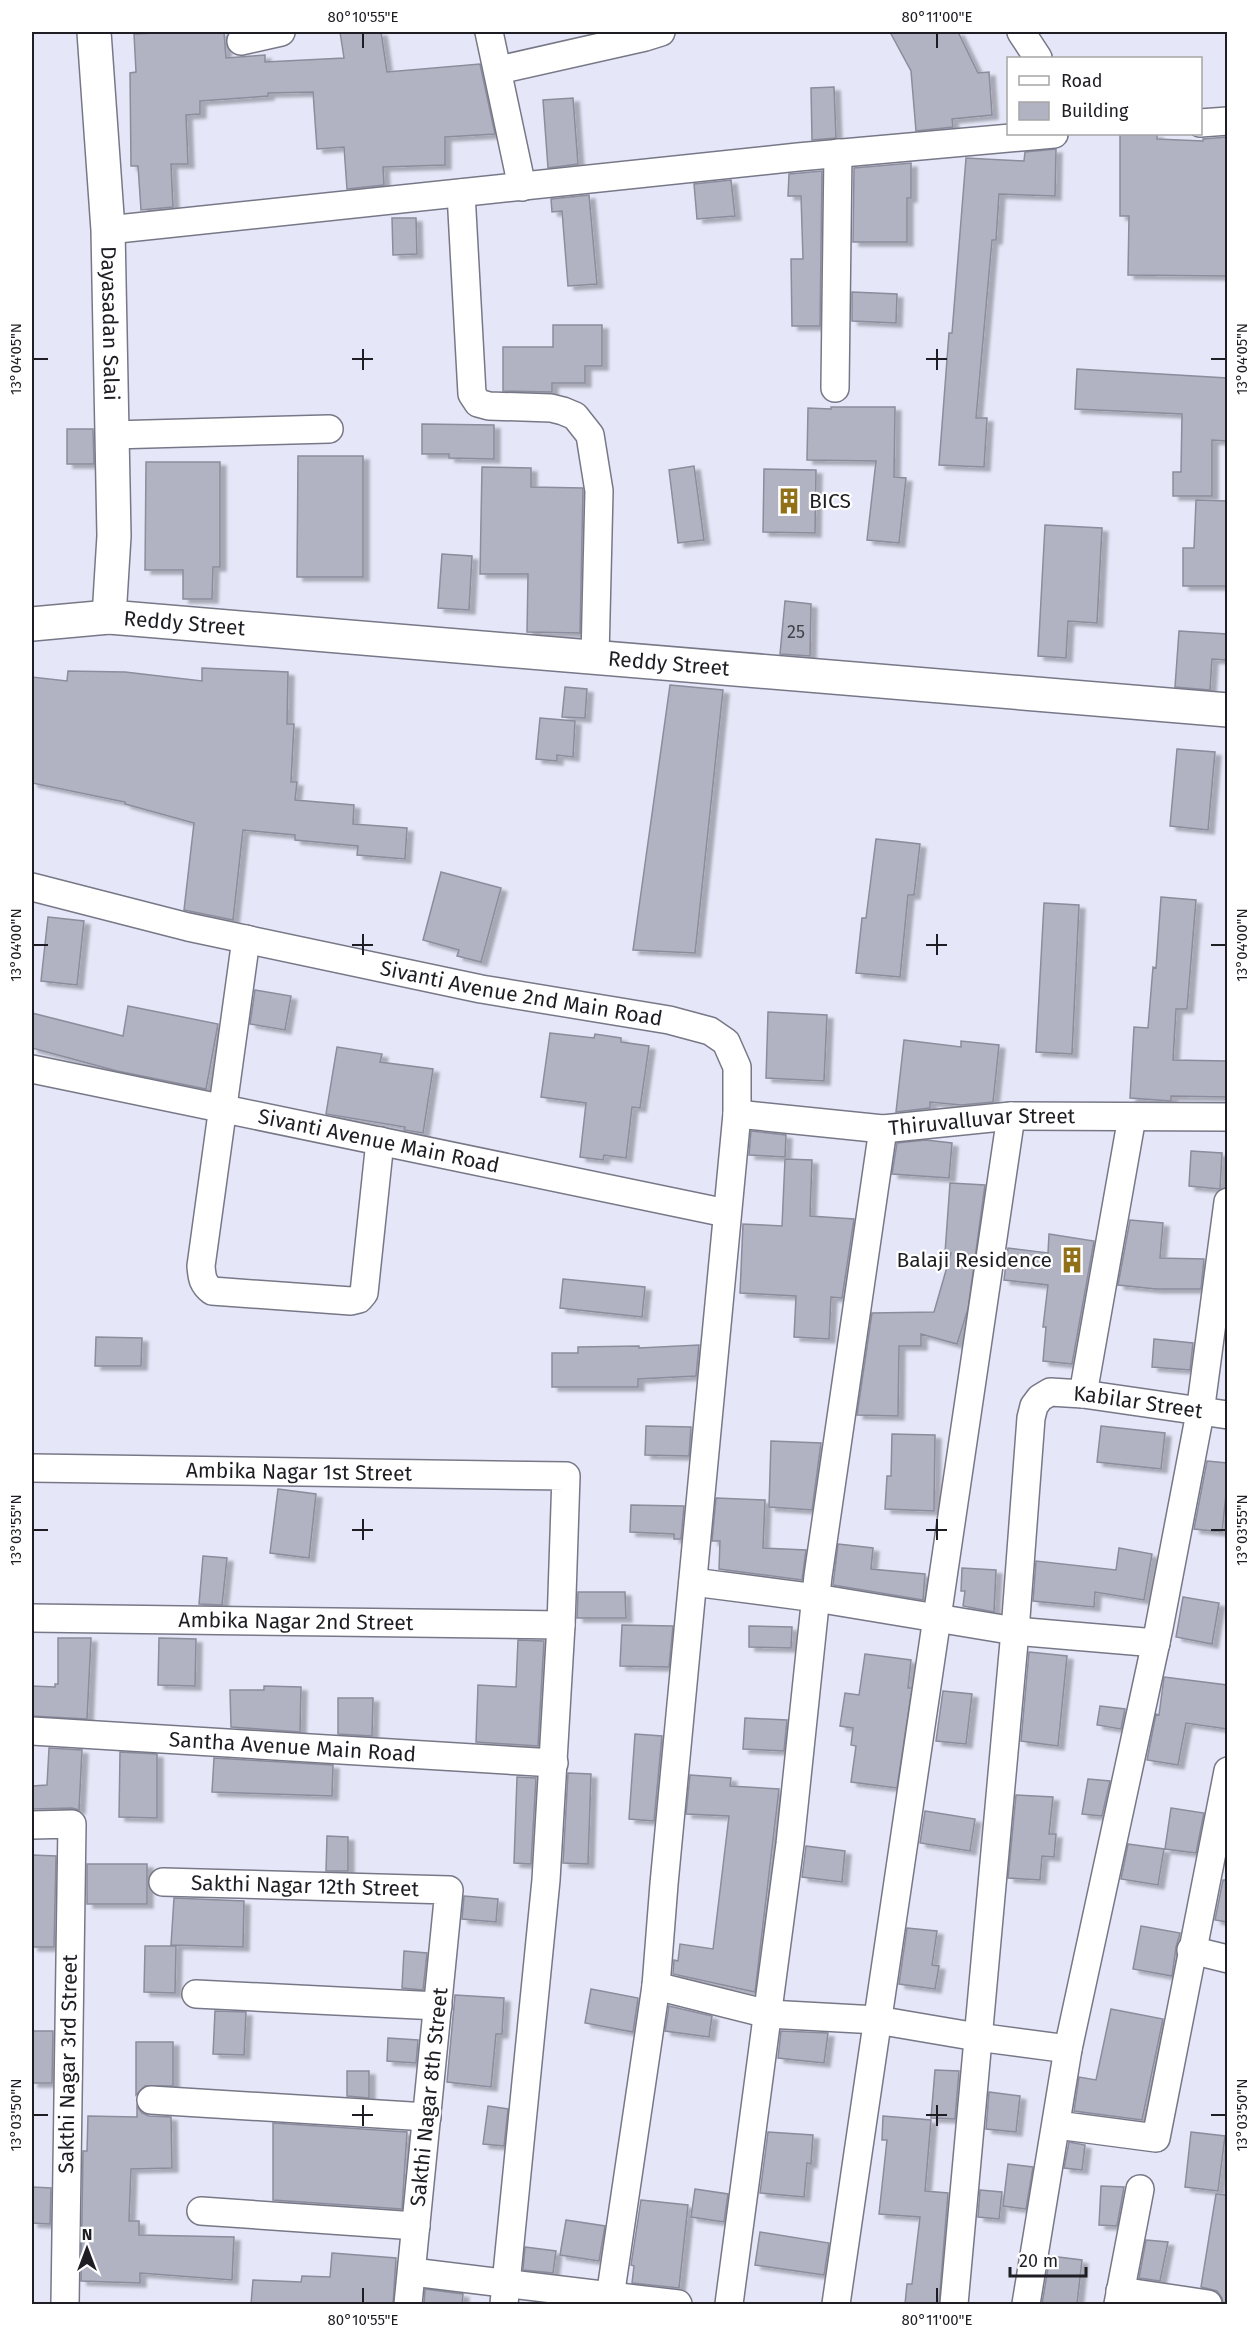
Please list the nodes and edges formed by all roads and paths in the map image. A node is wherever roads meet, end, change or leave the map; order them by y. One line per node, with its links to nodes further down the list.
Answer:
1 (94, 32): 15 (street, Dayasadan Salai)
2 (281, 32): 6 (street)
3 (489, 32): 8 (street)
4 (661, 32): 8 (street)
5 (1021, 32): 7 (street)
6 (241, 41)
7 (1037, 57)
8 (499, 70): 13 (street)
9 (1227, 121): 10 (street)
10 (1202, 123)
11 (1043, 135): 12 (street)
12 (838, 153): 13 (street); 16 (street)
13 (522, 187): 14 (street)
14 (462, 193): 15 (street); 21 (street)
15 (108, 230): 18 (street, Dayasadan Salai)
16 (835, 388)
17 (329, 429): 18 (street)
18 (112, 435): 19 (street, Dayasadan Salai)
19 (109, 617): 20 (street, Reddy Street); 21 (street, Reddy Street)
20 (32, 624)
21 (595, 657): 22 (street, Reddy Street)
22 (1227, 710)
23 (32, 887): 24 (street, Sivanti Avenue 2nd Main Road)
24 (246, 939): 26 (street); 27 (street, Sivanti Avenue 2nd Main Road)
25 (32, 1069): 26 (street, Sivanti Avenue Main Road)
26 (223, 1108): 32 (street, Sivanti Avenue Main Road); 32 (street)
27 (737, 1114): 31 (street, Thiruvalluvar Street); 34 (street, Sivanti Avenue 2nd Main Road)
28 (1011, 1116): 29 (street, Thiruvalluvar Street); 31 (street, Thiruvalluvar Street); 42 (street)
29 (1132, 1117): 30 (street, Thiruvalluvar Street); 35 (street)
30 (1227, 1117)
31 (883, 1129): 40 (street)
32 (380, 1141): 34 (street, Sivanti Avenue Main Road)
33 (1227, 1202): 36 (street)
34 (726, 1213): 39 (street, Sivanti Avenue 2nd Main Road)
35 (1083, 1394): 36 (street, Kabilar Street); 44 (street, Kabilar Street)
36 (1200, 1413): 37 (street, Kabilar Street); 45 (street)
37 (1227, 1415)
38 (32, 1468): 43 (street, Ambika Nagar 1st Street)
39 (693, 1582): 40 (street); 55 (street, Sivanti Avenue 2nd Main Road)
40 (816, 1598): 42 (street); 58 (street)
41 (32, 1618): 43 (street, Ambika Nagar 2nd Street)
42 (937, 1618): 44 (street); 59 (street)
43 (561, 1625): 47 (street)
44 (1015, 1631): 45 (street); 60 (street)
45 (1156, 1643): 61 (street)
46 (32, 1731): 47 (street, Santha Avenue Main Road)
47 (554, 1763): 69 (street)
48 (1227, 1771): 50 (street)
49 (32, 1825): 72 (street, Sakthi Nagar 3rd Street)
50 (1218, 1866): 53 (street)
51 (163, 1882): 52 (street, Sakthi Nagar 12th Street)
52 (449, 1890): 57 (street, Sakthi Nagar 8th Street)
53 (1191, 1950): 54 (street); 64 (street)
54 (1227, 1959)
55 (657, 1986): 58 (street); 71 (street, Sivanti Avenue 2nd Main Road)
56 (196, 1994): 57 (street)
57 (438, 2006): 63 (street, Sakthi Nagar 8th Street)
58 (768, 2014): 59 (street); 75 (street)
59 (877, 2020): 60 (street); 76 (street)
60 (977, 2037): 61 (street); 77 (street)
61 (1068, 2049): 64 (street)
62 (151, 2100): 63 (street)
63 (427, 2117): 67 (street, Sakthi Nagar 8th Street)
64 (1057, 2125): 78 (street)
65 (1140, 2189): 70 (street)
66 (201, 2211): 67 (street)
67 (416, 2226): 68 (street, Sakthi Nagar 8th Street)
68 (412, 2272): 69 (street); 73 (street, Sakthi Nagar 8th Street)
69 (505, 2295): 71 (street)
70 (1119, 2298): 79 (street)
71 (609, 2300): 74 (street)
72 (65, 2304)
73 (408, 2304)
74 (678, 2304)
75 (729, 2304)
76 (836, 2304)
77 (954, 2304)
78 (1026, 2304)
79 (1208, 2304)

